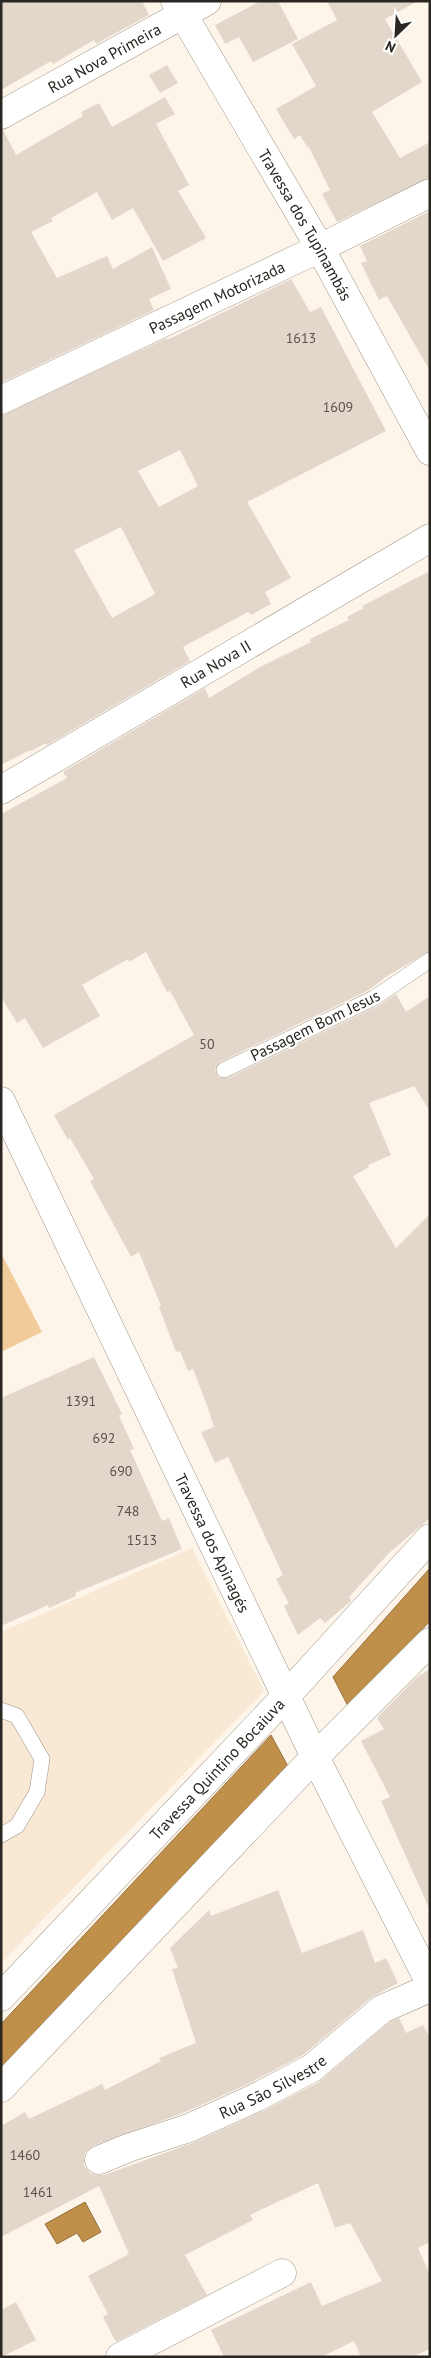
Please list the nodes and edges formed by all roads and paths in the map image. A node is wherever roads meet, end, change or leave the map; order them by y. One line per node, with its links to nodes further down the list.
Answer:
1 (206, 1): 2 (street, Rua Nova Primeira)
2 (179, 8): 3 (street, Rua Nova Primeira); 5 (street, Travessa dos Tupinambás)
3 (1, 115)
4 (430, 193): 5 (street, Passagem Motorizada)
5 (320, 248): 6 (street, Passagem Motorizada); 7 (street, Travessa dos Tupinambás)
6 (1, 400)
7 (430, 451)
8 (430, 538): 9 (street, Rua Nova II)
9 (1, 790)
10 (430, 960): 11 (lane, Passagem Bom Jesus)
11 (224, 1070)
12 (2, 1105): 15 (street, Travessa dos Apinagés)
13 (430, 1538): 15 (street, Travessa Quintino Bocaiuva)
14 (430, 1642): 17 (street)
15 (287, 1695): 17 (street, Travessa dos Apinagés); 21 (street, Travessa Quintino Bocaiuva)
16 (1, 1710): 18 (lane)
17 (316, 1757): 19 (street, Travessa dos Apinagés); 22 (street)
18 (1, 1835)
19 (430, 1983)
20 (430, 1988): 23 (street, Rua São Silvestre)
21 (1, 1997)
22 (1, 2088)
23 (99, 2160)
24 (282, 2273): 25 (street)
25 (120, 2357)

